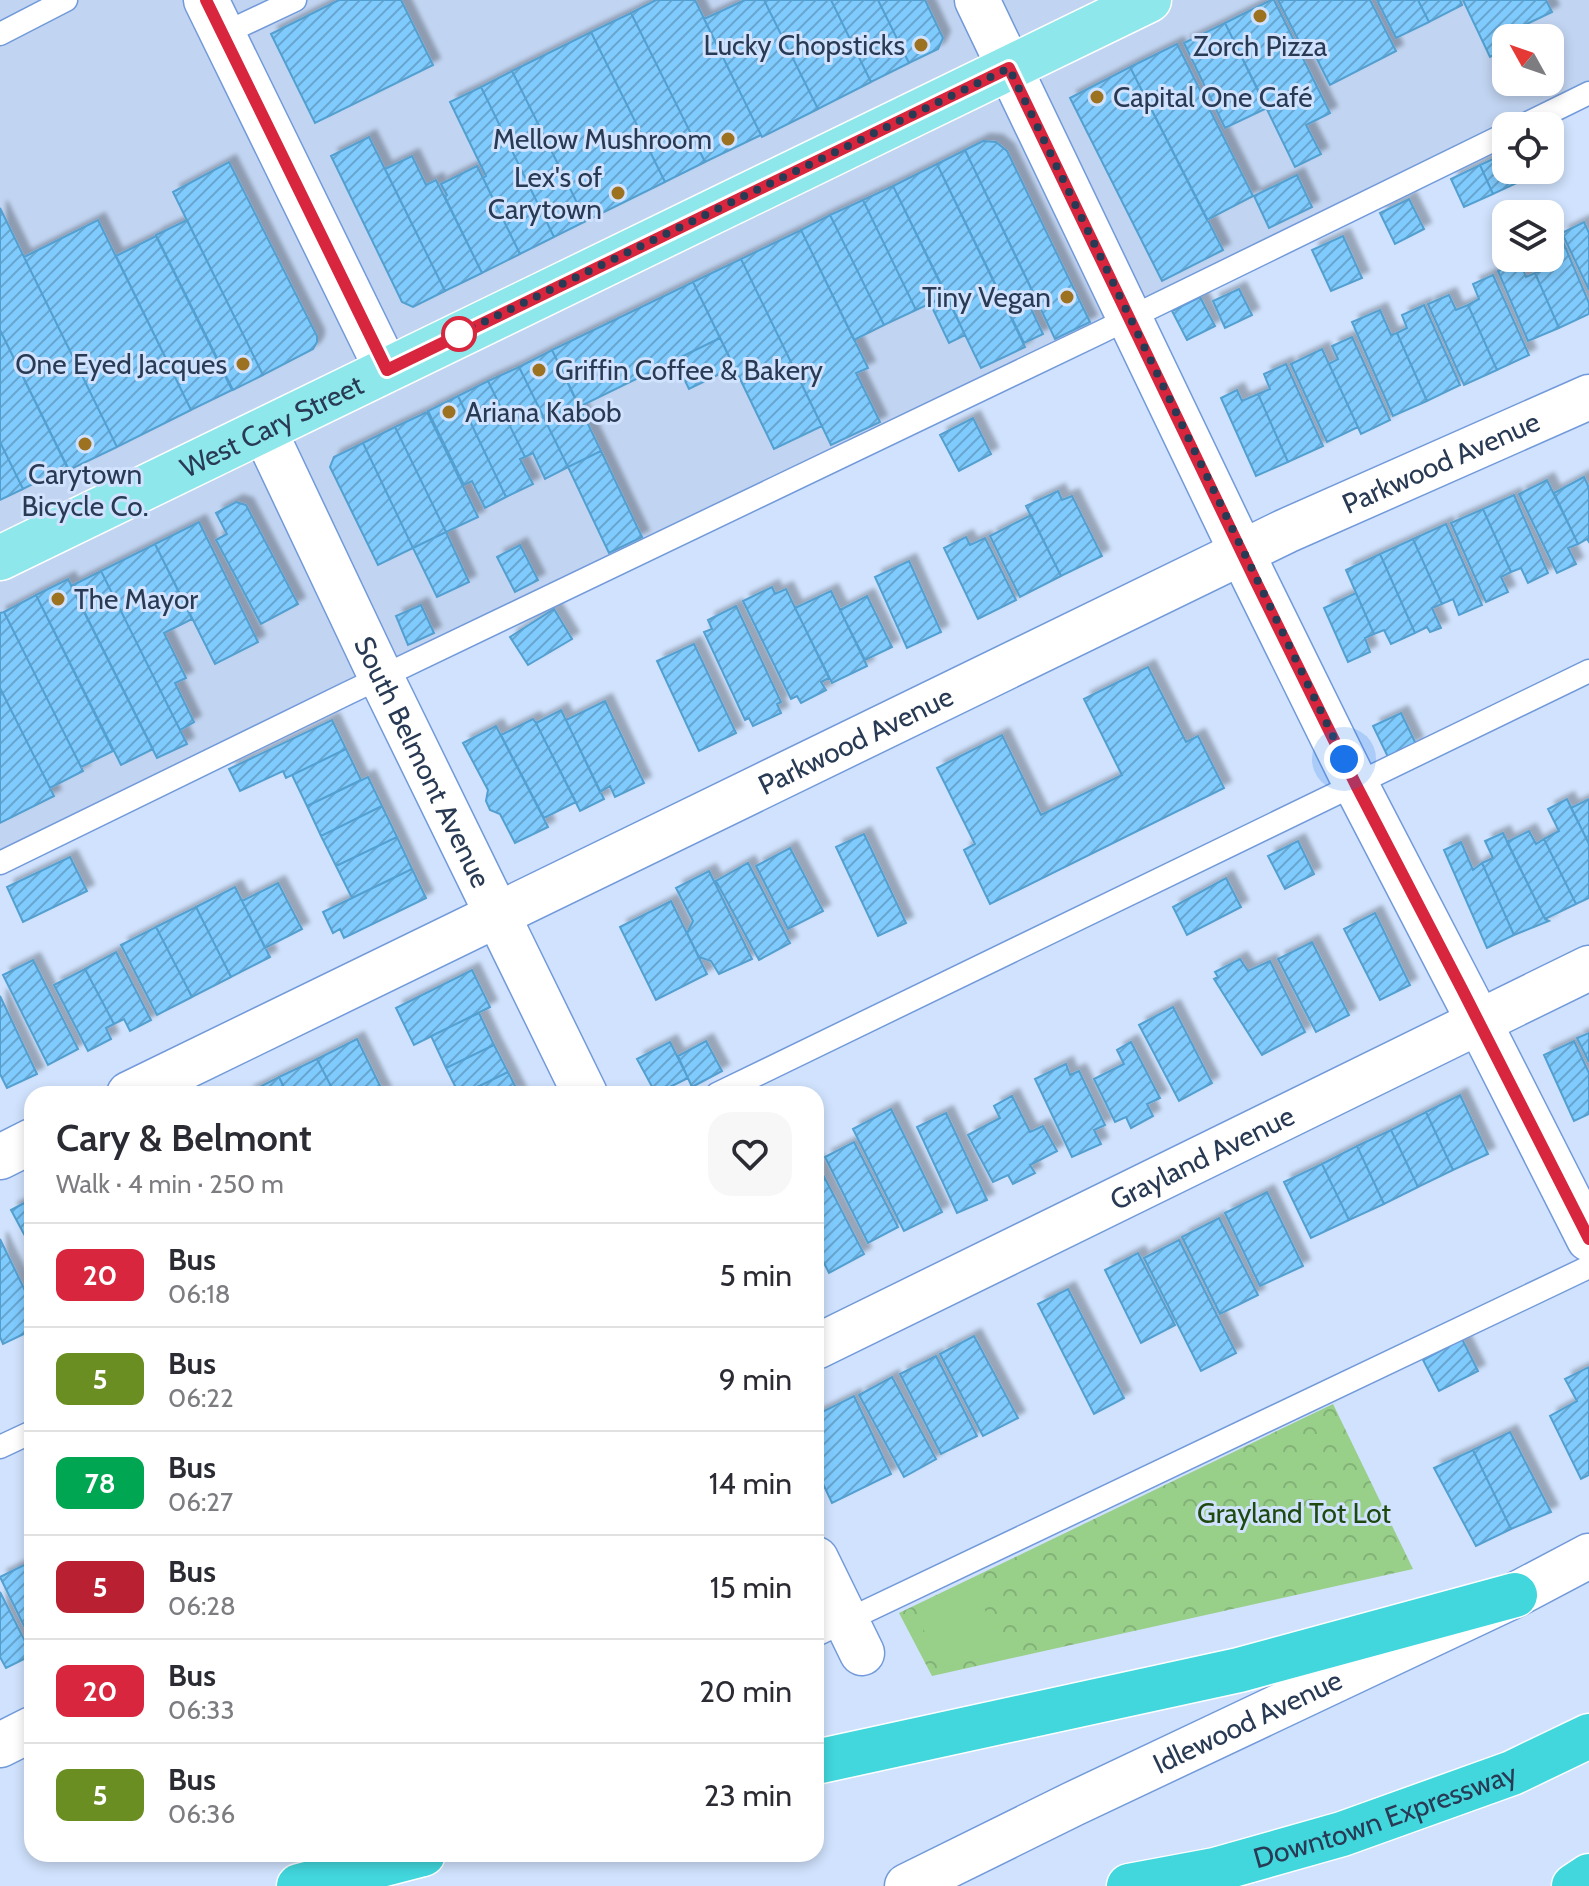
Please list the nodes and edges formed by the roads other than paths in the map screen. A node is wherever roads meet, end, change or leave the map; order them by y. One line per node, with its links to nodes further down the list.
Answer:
1 (66, 0): 6 (lane)
2 (295, 0): 5 (lane)
3 (977, 0): 7 (street)
4 (1149, 0): 7 (main road, West Cary Street)
5 (214, 17): 12 (street)
6 (0, 34)
7 (1009, 68): 11 (street); 12 (main road, West Cary Street)
8 (1589, 93): 9 (lane)
9 (1550, 112)
10 (1492, 141): 11 (lane)
11 (1130, 318): 15 (street); 18 (lane)
12 (387, 370): 14 (main road, West Cary Street)
13 (1589, 397): 15 (street, Parkwood Avenue)
14 (264, 430): 16 (main road, West Cary Street); 18 (street, South Belmont Avenue)
15 (1242, 553): 19 (street); 21 (street, Parkwood Avenue)
16 (0, 558)
17 (1589, 671): 19 (lane)
18 (381, 677): 20 (lane); 21 (street, South Belmont Avenue)
19 (1356, 785): 23 (street); 26 (lane)
20 (0, 863)
21 (497, 914): 24 (street, Parkwood Avenue); 25 (street, South Belmont Avenue)
22 (1589, 968): 23 (street, Grayland Avenue)
23 (1479, 1022): 29 (street); 31 (street, Grayland Avenue)
24 (145, 1086)
25 (581, 1086)
26 (734, 1086)
27 (24, 1145): 28 (street)
28 (0, 1157)
29 (1589, 1239)
30 (1589, 1267): 37 (lane)
31 (824, 1343)
32 (24, 1436): 33 (lane)
33 (0, 1447)
34 (1589, 1556): 36 (street, Idlewood Avenue)
35 (824, 1583): 37 (street)
36 (1515, 1595): 41 (highway); 45 (street, Idlewood Avenue)
37 (842, 1637)
38 (24, 1733): 40 (street)
39 (1589, 1736): 46 (highway, Downtown Expressway)
40 (0, 1745)
41 (824, 1760)
42 (392, 1862): 44 (highway)
43 (1589, 1876): 47 (highway)
44 (299, 1886)
45 (907, 1886)
46 (1129, 1886)
47 (1574, 1886)

